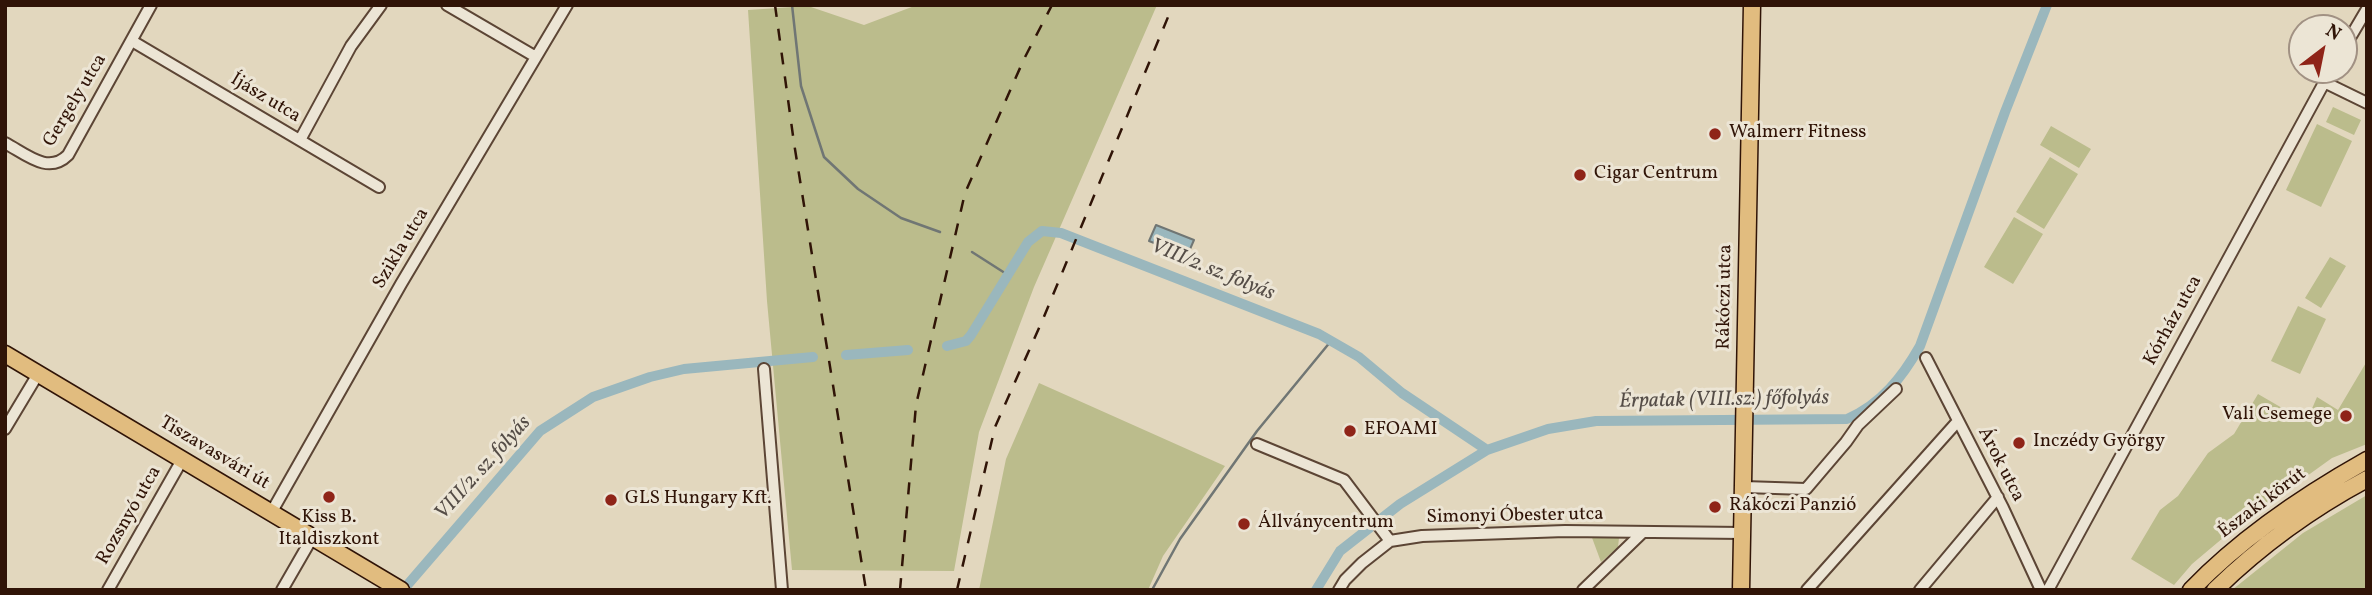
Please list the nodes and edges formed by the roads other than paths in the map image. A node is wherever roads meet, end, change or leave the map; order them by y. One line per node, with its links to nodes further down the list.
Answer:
1 (151, 5): 8 (street, Gergely utca)
2 (381, 5): 13 (street)
3 (447, 5): 9 (street)
4 (567, 5): 9 (street, Szikla utca)
5 (1752, 5): 27 (main road, Rákóczi utca)
6 (2367, 9): 7 (street)
7 (2358, 24)
8 (132, 41): 13 (street, Íjász utca); 14 (street, Gergely utca)
9 (536, 57): 29 (street, Szikla utca)
10 (2323, 84): 44 (street, Kórház utca)
11 (2328, 84): 12 (street)
12 (2367, 103)
13 (300, 141): 15 (street, Íjász utca)
14 (5, 143)
15 (379, 187)
16 (5, 354): 19 (main road, Tiszavasvári út)
17 (1926, 358): 21 (street, Árok utca)
18 (764, 369): 37 (street)
19 (38, 374): 22 (street); 24 (main road, Tiszavasvári út)
20 (1896, 389): 27 (street)
21 (1958, 421): 28 (street, Árok utca); 41 (street)
22 (5, 429)
23 (1257, 444): 33 (street)
24 (182, 460): 29 (main road, Tiszavasvári út); 35 (street, Rozsnyó utca)
25 (2367, 460): 45 (main road, Északi körút)
26 (2367, 479): 46 (main road, Északi körút)
27 (1744, 487): 31 (main road, Rákóczi utca)
28 (1998, 497): 42 (street); 43 (street, Árok utca)
29 (271, 513): 32 (main road, Tiszavasvári út)
30 (1642, 533): 31 (street, Simonyi Óbester utca); 33 (street, Simonyi Óbester utca); 39 (street)
31 (1743, 533): 40 (main road, Rákóczi utca)
32 (312, 538): 34 (main road, Tiszavasvári út); 36 (street)
33 (1390, 541): 38 (street, Simonyi Óbester utca)
34 (399, 589)
35 (108, 590)
36 (282, 590)
37 (782, 590)
38 (1339, 590)
39 (1583, 590)
40 (1741, 590)
41 (1807, 590)
42 (1920, 590)
43 (2041, 590)
44 (2048, 590)
45 (2191, 590)
46 (2215, 590)

